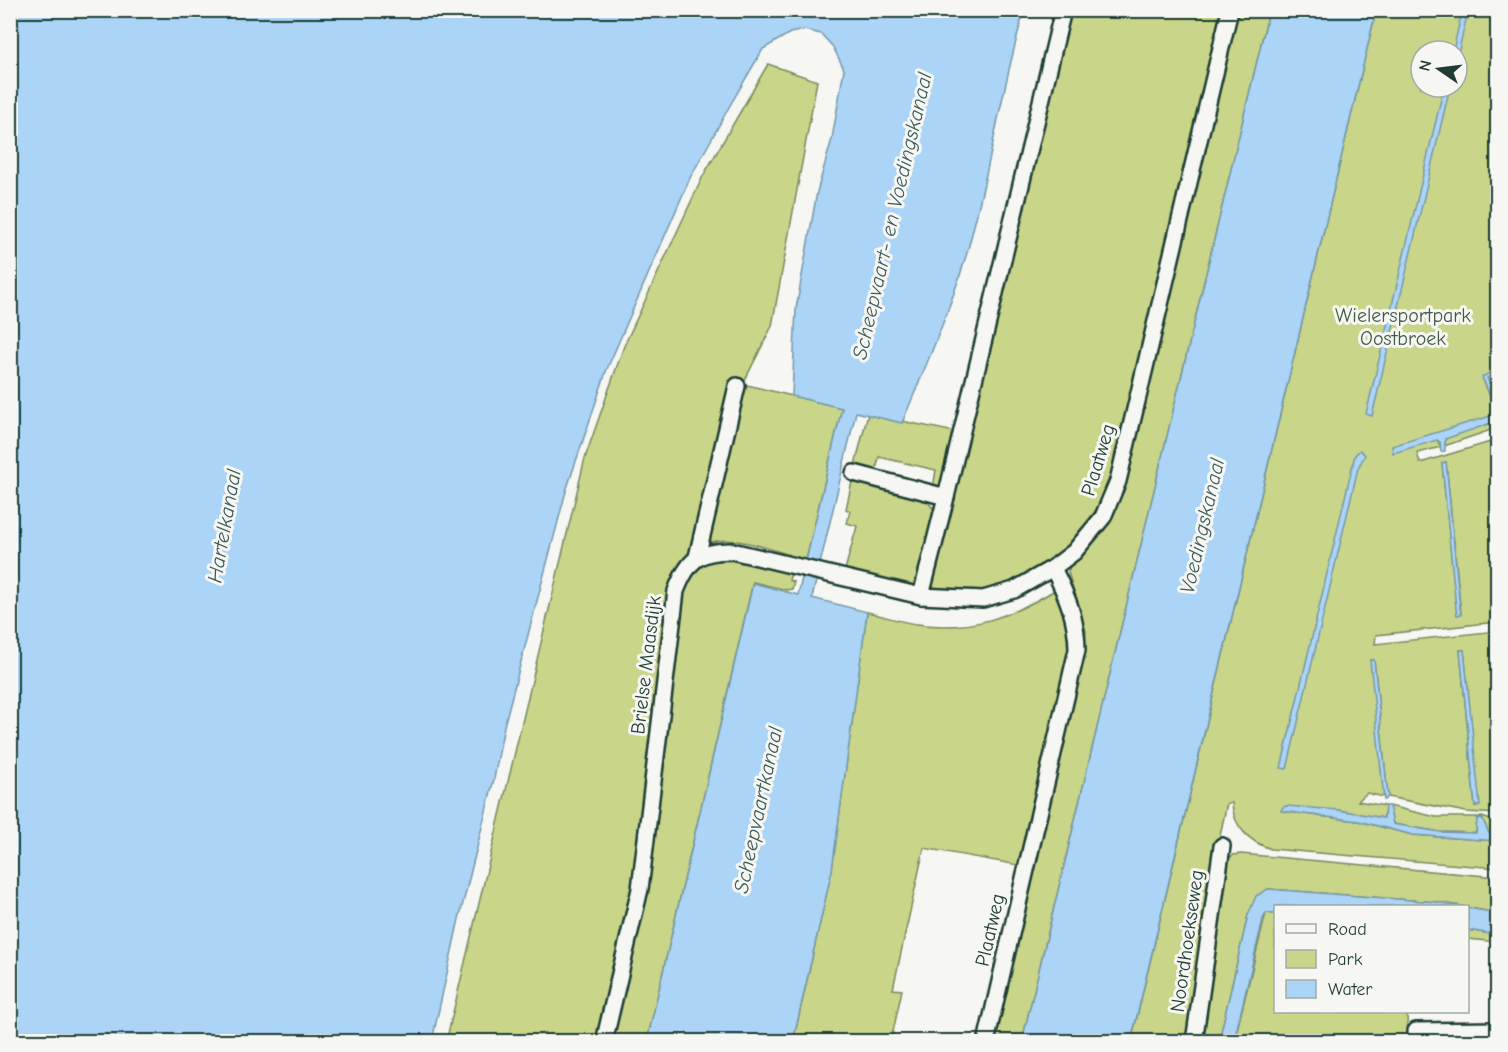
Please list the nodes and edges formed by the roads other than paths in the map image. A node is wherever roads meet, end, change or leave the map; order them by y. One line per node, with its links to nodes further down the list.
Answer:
1 (1063, 10): 5 (street)
2 (1230, 10): 7 (street, Plaatweg)
3 (737, 386): 6 (street)
4 (854, 473): 5 (street)
5 (946, 497): 8 (street)
6 (697, 556): 8 (street); 11 (street, Brielse Maasdijk)
7 (1053, 568): 8 (street); 12 (street, Plaatweg)
8 (921, 596)
9 (1222, 846): 13 (street, Noordhoekseweg)
10 (1497, 1030): 14 (street)
11 (604, 1041)
12 (986, 1041)
13 (1194, 1041)
14 (1416, 1041)

